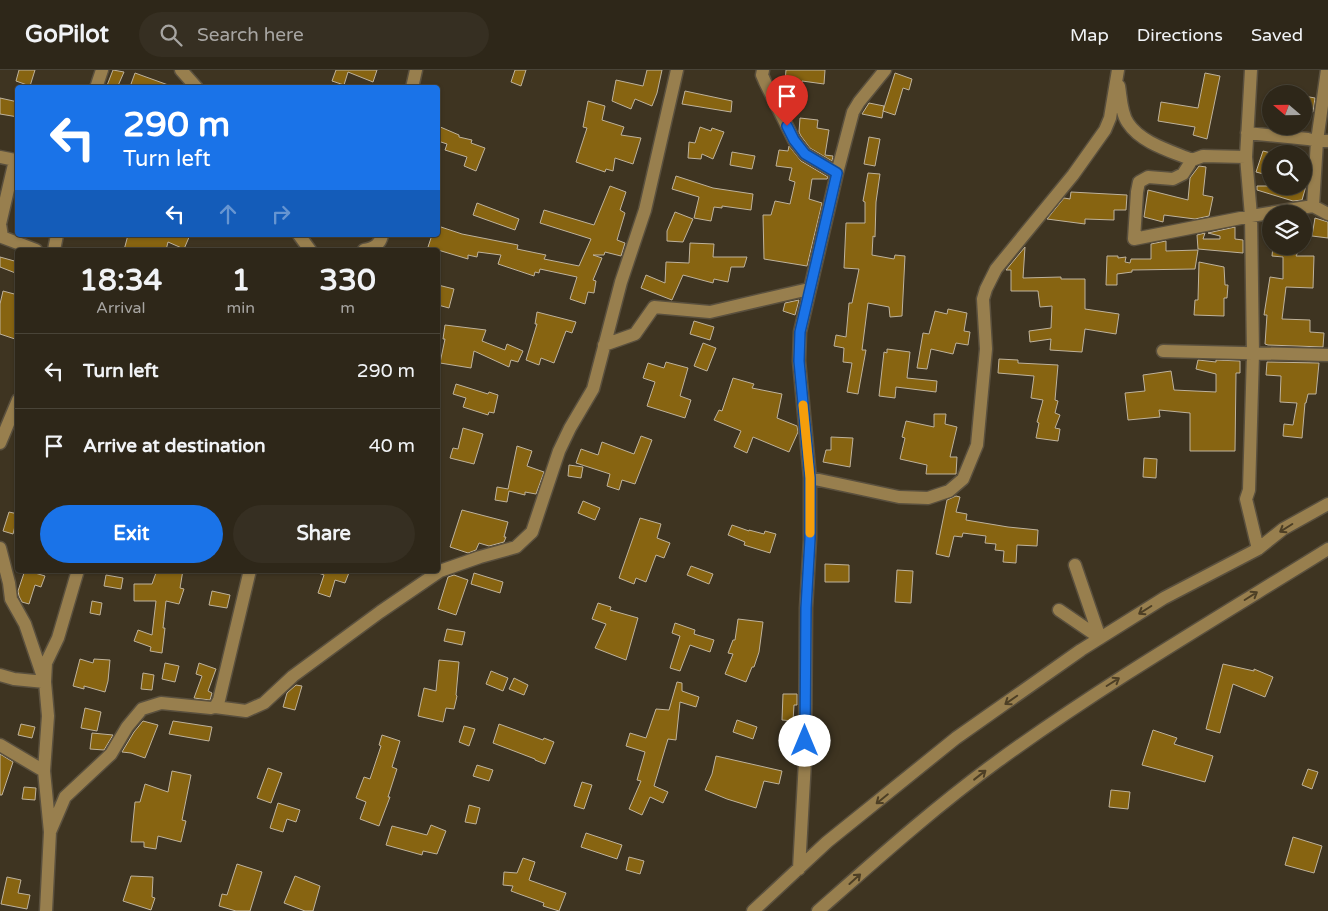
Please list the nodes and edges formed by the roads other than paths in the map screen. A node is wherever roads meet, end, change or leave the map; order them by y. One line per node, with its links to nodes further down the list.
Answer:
1 (102, 70): 10 (street)
2 (181, 70): 11 (street)
3 (416, 70): 12 (street)
4 (677, 70): 30 (street)
5 (885, 70): 20 (street)
6 (1251, 70): 13 (street)
7 (1327, 70): 14 (street)
8 (760, 72): 20 (street)
9 (1118, 73): 19 (street); 36 (street)
10 (97, 85)
11 (194, 85)
12 (413, 85)
13 (1247, 133): 14 (street); 16 (street)
14 (1322, 141): 21 (street)
15 (0, 157): 18 (street)
16 (1246, 157): 19 (street); 23 (street)
17 (15, 160): 26 (street)
18 (15, 160)
19 (1192, 160): 23 (street)
20 (837, 173): 29 (street)
21 (1313, 206): 22 (street); 23 (street)
22 (1328, 214)
23 (1250, 216): 32 (street)
24 (300, 237): 27 (street)
25 (381, 237): 28 (street)
26 (31, 248)
27 (309, 248)
28 (373, 248)
29 (809, 289): 30 (street); 36 (street)
30 (604, 345): 42 (street)
31 (1163, 351): 32 (street)
32 (1253, 354): 33 (street); 39 (street)
33 (1328, 355)
34 (15, 407): 35 (street)
35 (0, 443)
36 (810, 478): 54 (street)
37 (1328, 504): 39 (street, one-way to 39)
38 (0, 548): 49 (street)
39 (1258, 549): 47 (street, one-way to 47)
40 (1328, 549): 57 (street, one-way to 40)
41 (1075, 565): 47 (street)
42 (440, 571)
43 (77, 573): 49 (street)
44 (249, 573): 50 (street)
45 (437, 573): 50 (street)
46 (1059, 610): 47 (street)
47 (1100, 638): 54 (street, one-way to 54)
48 (0, 675): 49 (street)
49 (44, 682): 52 (street)
50 (215, 707): 53 (street)
51 (0, 745): 52 (street)
52 (44, 771): 53 (street)
53 (50, 832): 55 (street)
54 (799, 869): 56 (street)
55 (46, 911)
56 (753, 911)
57 (818, 911)

